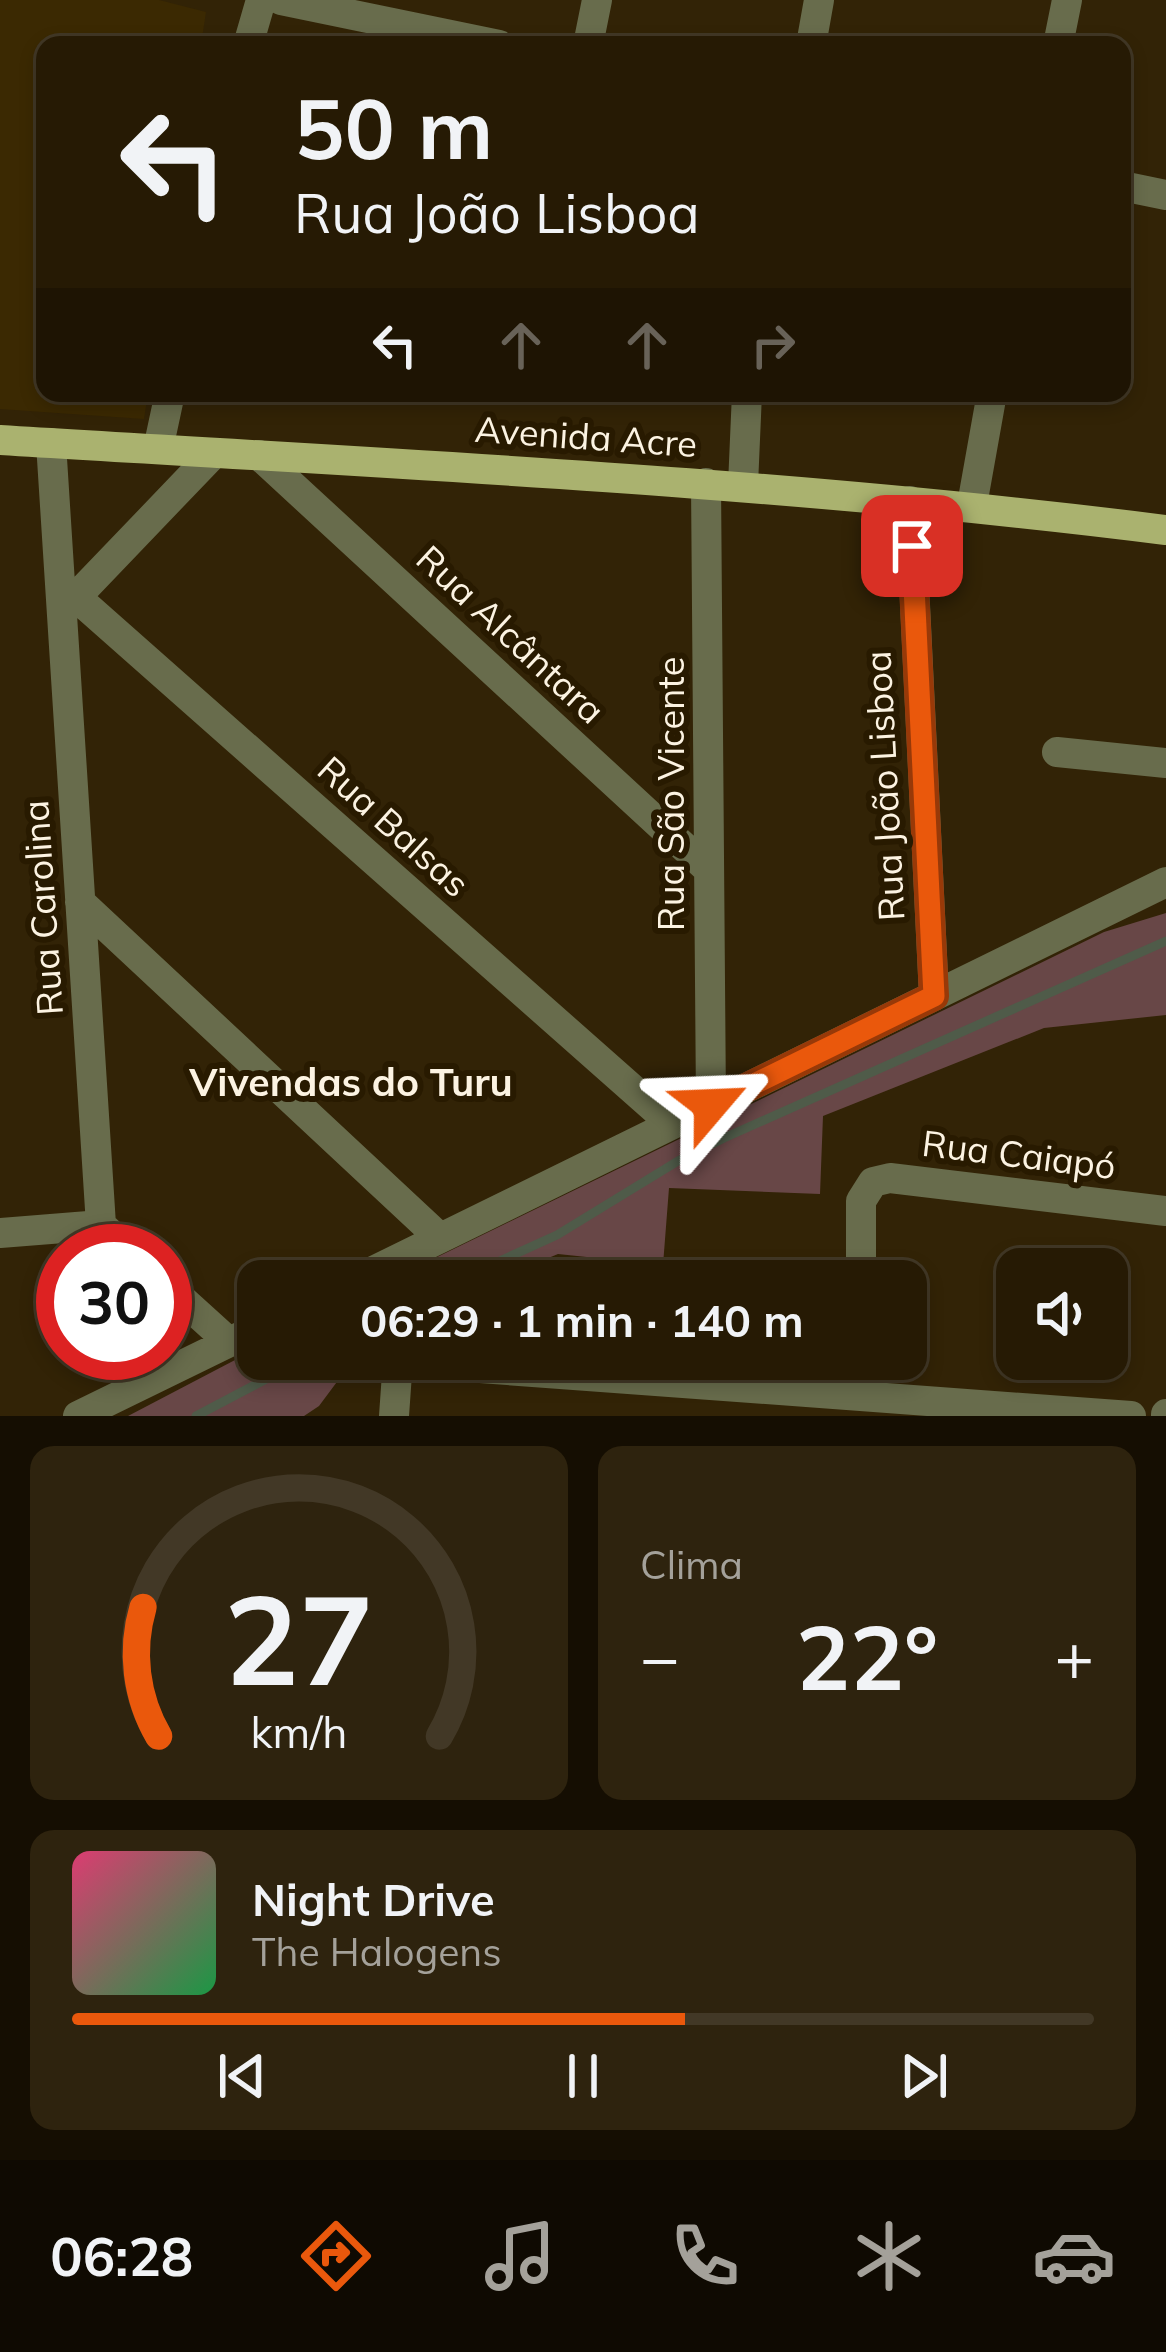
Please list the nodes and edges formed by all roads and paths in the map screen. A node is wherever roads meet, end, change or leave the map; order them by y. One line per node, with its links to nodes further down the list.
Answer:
1 (261, 0): 6 (street)
2 (280, 0): 7 (street)
3 (596, 0): 8 (street)
4 (819, 0): 9 (street)
5 (1067, 0): 10 (street)
6 (251, 36)
7 (455, 36)
8 (590, 36)
9 (813, 36)
10 (1060, 36)
11 (1131, 188): 12 (street)
12 (1166, 195)
13 (168, 402): 18 (street)
14 (747, 402): 22 (street)
15 (990, 402): 24 (street)
16 (0, 440): 17 (main road, Avenida Acre)
17 (51, 443): 18 (main road, Avenida Acre); 26 (street, Rua Carolina)
18 (158, 449): 19 (main road, Avenida Acre)
19 (214, 453): 20 (main road, Avenida Acre); 26 (street)
20 (259, 455): 21 (main road, Avenida Acre); 29 (street, Rua Alcântara)
21 (706, 483): 22 (main road, Avenida Acre); 29 (street, Rua São Vicente)
22 (743, 485): 23 (main road, Avenida Acre)
23 (910, 501): 24 (main road, Avenida Acre); 32 (street, Rua João Lisboa)
24 (972, 505): 25 (main road, Avenida Acre)
25 (1166, 530)
26 (68, 597): 31 (street, Rua Carolina); 34 (street, Rua Balsas)
27 (1057, 752): 28 (street)
28 (1166, 763)
29 (709, 870): 33 (street, Rua São Vicente)
30 (1166, 882): 32 (street)
31 (80, 902): 36 (street, Rua Carolina); 39 (street)
32 (934, 996): 33 (street)
33 (711, 1105): 34 (street)
34 (672, 1124): 39 (street)
35 (1166, 1211): 41 (street, Rua Caiapó)
36 (101, 1224)
37 (36, 1230): 38 (street)
38 (0, 1232)
39 (440, 1238): 40 (street)
40 (399, 1260)
41 (861, 1260)
42 (192, 1308): 44 (street)
43 (237, 1338): 44 (street)
44 (229, 1342): 49 (street)
45 (397, 1380): 50 (street)
46 (655, 1380): 48 (street)
47 (860, 1380): 48 (street)
48 (860, 1396): 51 (street)
49 (78, 1416)
50 (394, 1416)
51 (1131, 1416)

